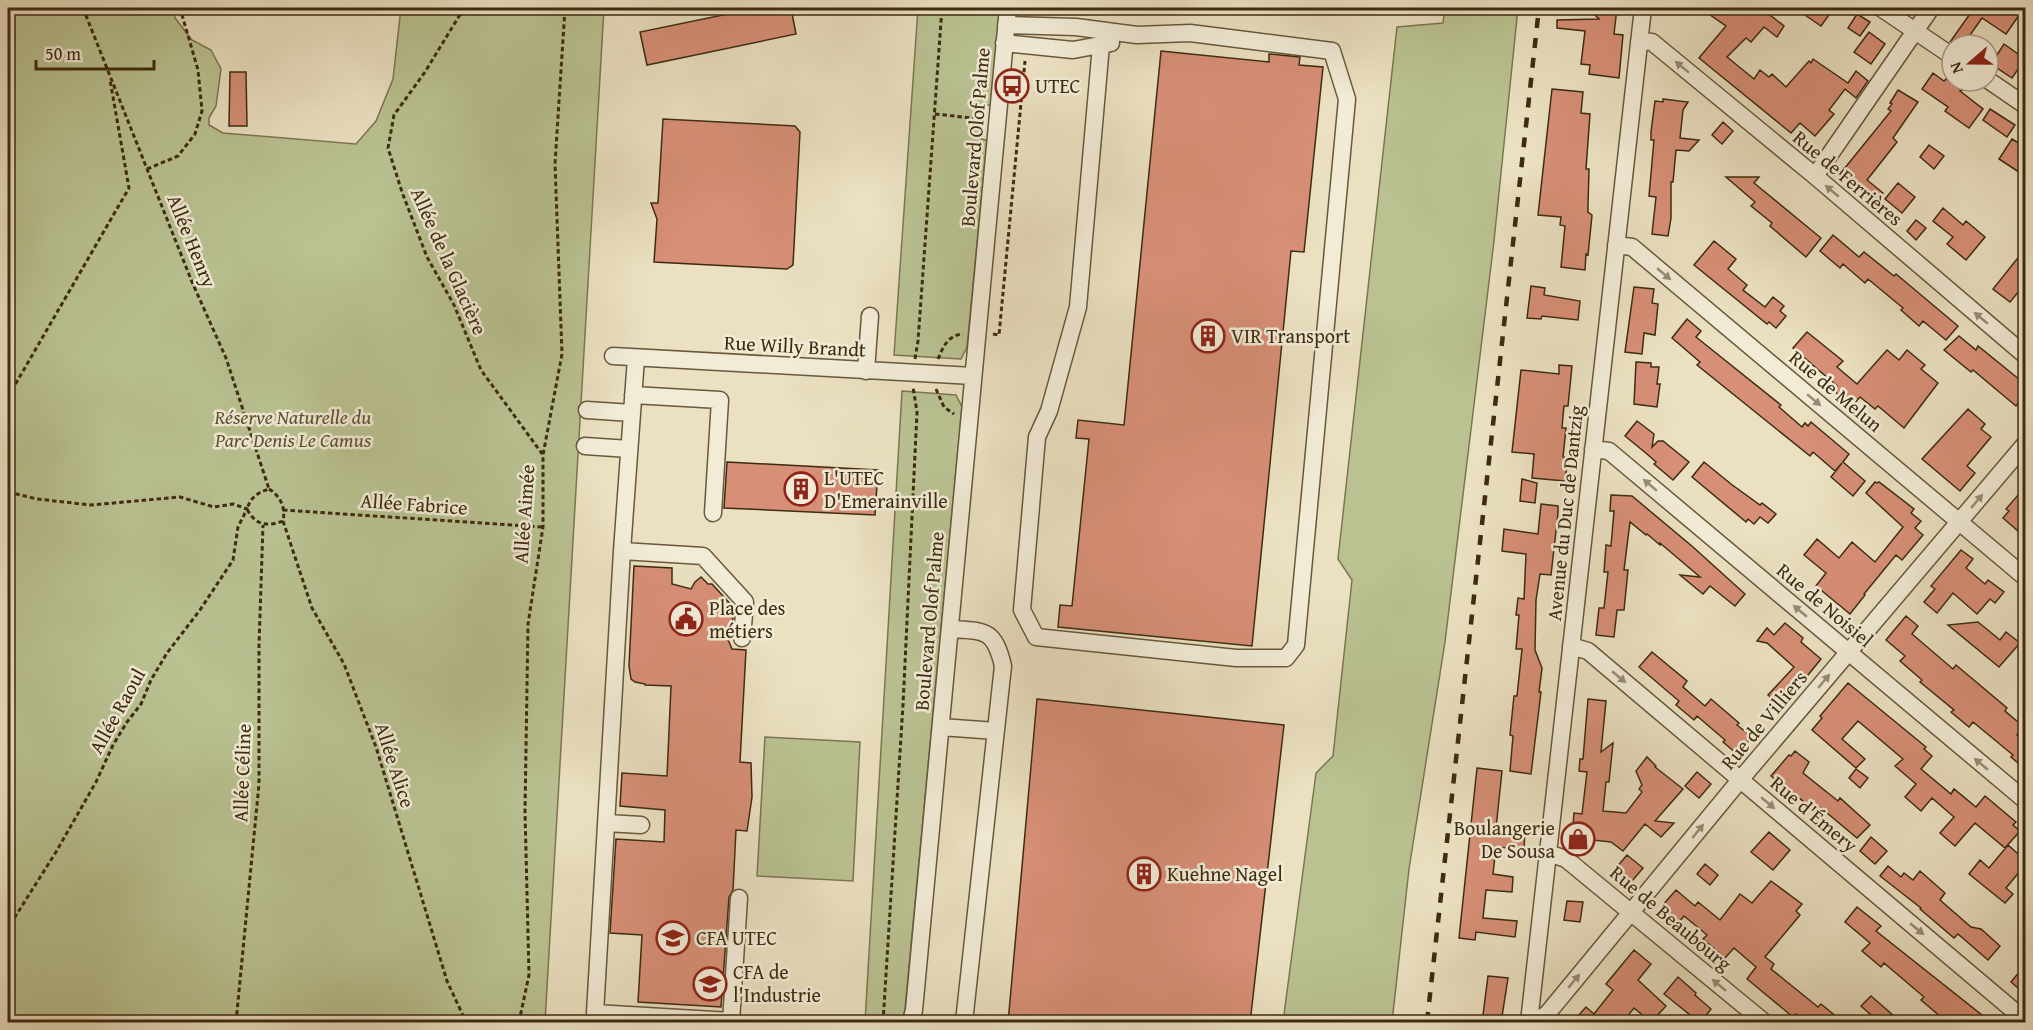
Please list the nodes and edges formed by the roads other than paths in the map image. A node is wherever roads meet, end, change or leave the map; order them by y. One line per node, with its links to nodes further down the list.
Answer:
1 (1008, 8): 5 (street, Boulevard Olof Palme)
2 (1643, 8): 8 (street, Avenue du Duc de Dantzig)
3 (1881, 8): 6 (street)
4 (1931, 8): 6 (street)
5 (1006, 25): 7 (street); 9 (street, Boulevard Olof Palme)
6 (1915, 31): 11 (street); 14 (street)
7 (1137, 35): 10 (street); 10 (street)
8 (1639, 41): 14 (street, Rue de Ferrières, one-way to 8); 15 (street, Avenue du Duc de Dantzig)
9 (1005, 43): 10 (street); 21 (street, Boulevard Olof Palme)
10 (1101, 45)
11 (1940, 48)
12 (2000, 89): 13 (street)
13 (2025, 106)
14 (1815, 176): 17 (street, Rue de Ferrières, one-way to 14)
15 (1616, 245): 27 (street, Avenue du Duc de Dantzig); 30 (street, Rue de Melun, one-way to 30)
16 (870, 316): 20 (street)
17 (2025, 356)
18 (613, 357): 19 (street, Rue Willy Brandt)
19 (636, 358): 20 (street, Rue Willy Brandt); 22 (street)
20 (866, 371): 21 (street, Rue Willy Brandt)
21 (973, 376): 33 (street, Boulevard Olof Palme)
22 (633, 395): 24 (street); 29 (street)
23 (587, 410): 24 (street)
24 (632, 412): 28 (street)
25 (2025, 443): 30 (street, Rue de Villiers, one-way to 25)
26 (585, 446): 28 (street)
27 (1593, 448): 35 (street, Avenue du Duc de Dantzig); 36 (street, Rue de Noisiel, one-way to 27)
28 (629, 449): 31 (street)
29 (713, 513)
30 (1959, 522): 32 (street, Rue de Melun); 36 (street, Rue de Villiers)
31 (622, 551): 34 (street); 41 (street)
32 (2025, 578)
33 (950, 629): 37 (street, Boulevard Olof Palme); 38 (street)
34 (742, 638)
35 (1571, 645): 39 (street, Rue d'Émery, one-way to 39); 43 (street, Avenue du Duc de Dantzig)
36 (1849, 652): 39 (street, Rue de Villiers, one-way to 36); 40 (street, Rue de Noisiel, one-way to 36)
37 (941, 727): 38 (street); 48 (street, Boulevard Olof Palme)
38 (996, 731): 49 (street)
39 (1740, 780): 45 (street, Rue de Villiers, one-way to 39); 46 (street, Rue d'Émery, one-way to 46)
40 (2025, 801)
41 (606, 823): 42 (street); 47 (street)
42 (641, 825)
43 (1548, 853): 45 (street, Rue de Beaubourg); 50 (street, Avenue du Duc de Dantzig)
44 (739, 898): 47 (street)
45 (1632, 912): 51 (street, Rue de Villiers, one-way to 45); 52 (street, Rue de Beaubourg, one-way to 45)
46 (2025, 1021)
47 (731, 1022)
48 (911, 1023)
49 (964, 1023)
50 (1529, 1023)
51 (1534, 1023)
52 (1764, 1023)

